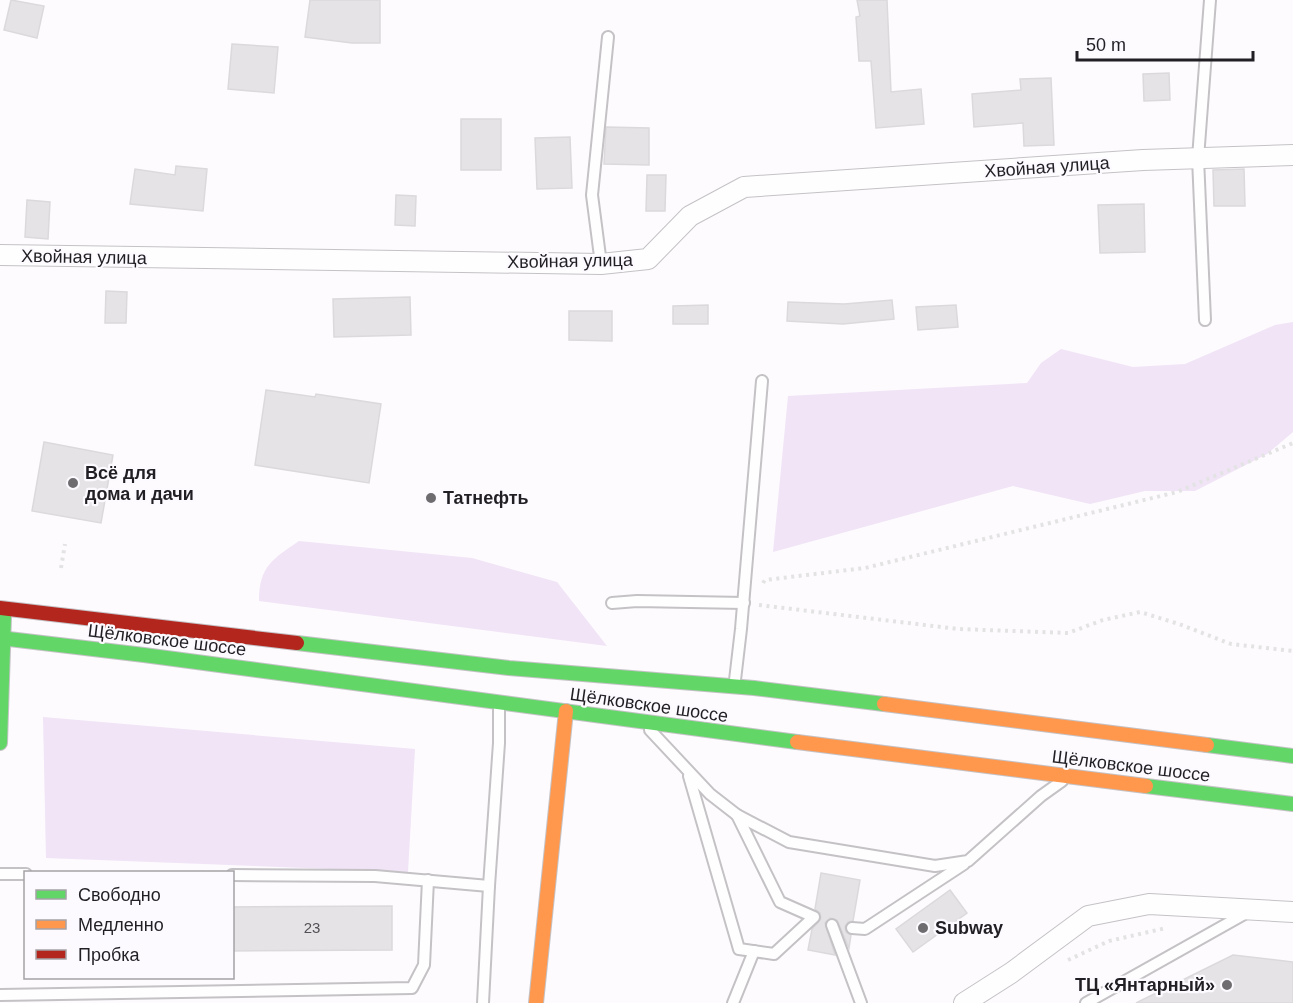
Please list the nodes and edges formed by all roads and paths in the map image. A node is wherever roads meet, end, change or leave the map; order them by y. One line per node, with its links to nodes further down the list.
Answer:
1 (1209, 0): 4 (lane)
2 (608, 37): 6 (lane)
3 (1293, 155): 4 (street, Хвойная улица)
4 (1198, 159): 6 (street, Хвойная улица); 7 (lane)
5 (0, 255): 6 (street, Хвойная улица)
6 (601, 264)
7 (1205, 320)
8 (762, 381): 13 (lane)
9 (1293, 444): 13 (path)
10 (65, 544): 11 (path)
11 (61, 568)
12 (612, 603): 13 (lane)
13 (744, 603): 16 (path); 17 (lane)
14 (2, 608): 15 (main road); 22 (main road, Щёлковское шоссе)
15 (1, 638): 18 (main road, Щёлковское шоссе); 21 (main road)
16 (1293, 651)
17 (735, 680)
18 (500, 702): 19 (main road, Щёлковское шоссе); 32 (lane)
19 (566, 711): 20 (main road, Щёлковское шоссе); 42 (main road)
20 (644, 723): 23 (lane); 24 (main road, Щёлковское шоссе)
21 (0, 743)
22 (1293, 756)
23 (688, 772): 26 (lane); 38 (lane)
24 (1068, 777): 25 (main road, Щёлковское шоссе); 27 (lane)
25 (1293, 804)
26 (737, 814): 27 (lane); 38 (lane)
27 (968, 861): 36 (lane)
28 (0, 874): 29 (lane)
29 (24, 874)
30 (234, 875): 31 (lane)
31 (429, 880): 32 (lane); 40 (lane)
32 (489, 886): 41 (lane)
33 (1252, 910): 34 (street); 45 (street); 46 (lane)
34 (1293, 912)
35 (832, 926): 44 (lane)
36 (852, 927)
37 (1170, 927): 39 (path)
38 (754, 951): 43 (lane)
39 (1061, 965)
40 (0, 995)
41 (483, 1003)
42 (536, 1003)
43 (733, 1003)
44 (861, 1003)
45 (964, 1003)
46 (1086, 1003)

